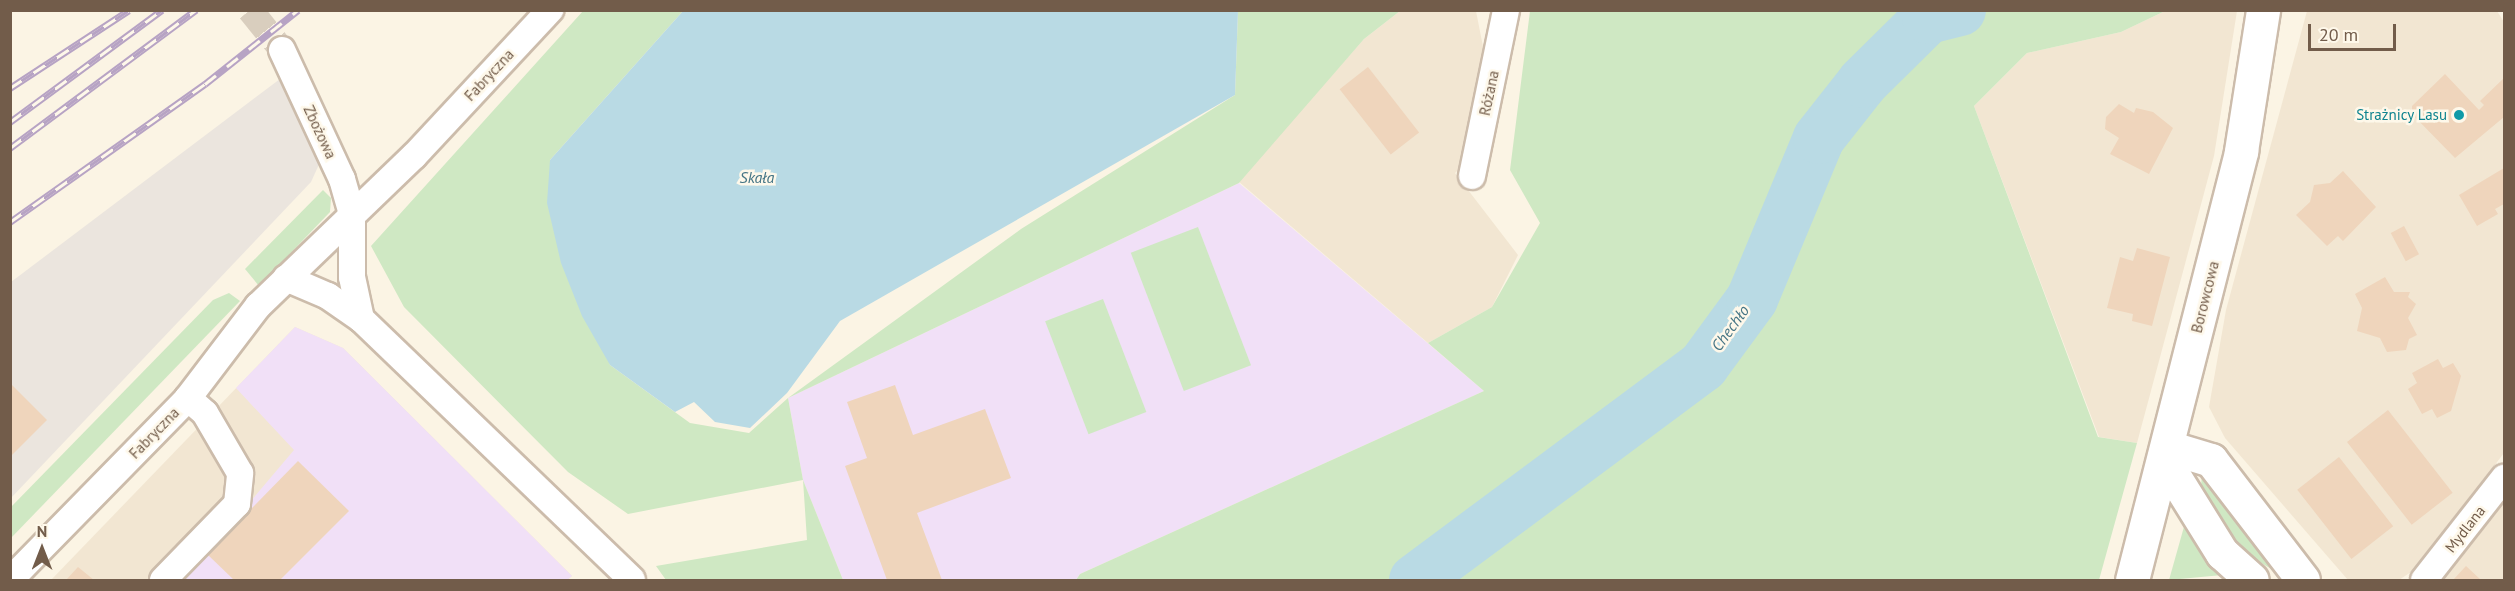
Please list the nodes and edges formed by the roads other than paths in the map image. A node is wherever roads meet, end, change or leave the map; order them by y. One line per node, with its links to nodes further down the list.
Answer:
1 (550, 10): 6 (street, Fabryczna)
2 (1506, 10): 5 (street, Różana)
3 (2264, 10): 10 (street, Borowcowa)
4 (282, 50): 6 (street, Zbożowa)
5 (1472, 176)
6 (352, 215): 7 (street, Fabryczna); 8 (street)
7 (286, 278): 8 (street); 9 (street, Fabryczna)
8 (361, 319): 16 (street)
9 (188, 398): 14 (street, Fabryczna); 15 (street)
10 (2179, 398): 11 (street, Borowcowa); 12 (street)
11 (2166, 454): 12 (street); 17 (street, Borowcowa); 18 (street)
12 (2211, 460): 19 (street)
13 (2505, 478): 20 (street, Mydlana)
14 (10, 579)
15 (162, 580)
16 (632, 580)
17 (2132, 580)
18 (2252, 580)
19 (2303, 580)
20 (2424, 580)

